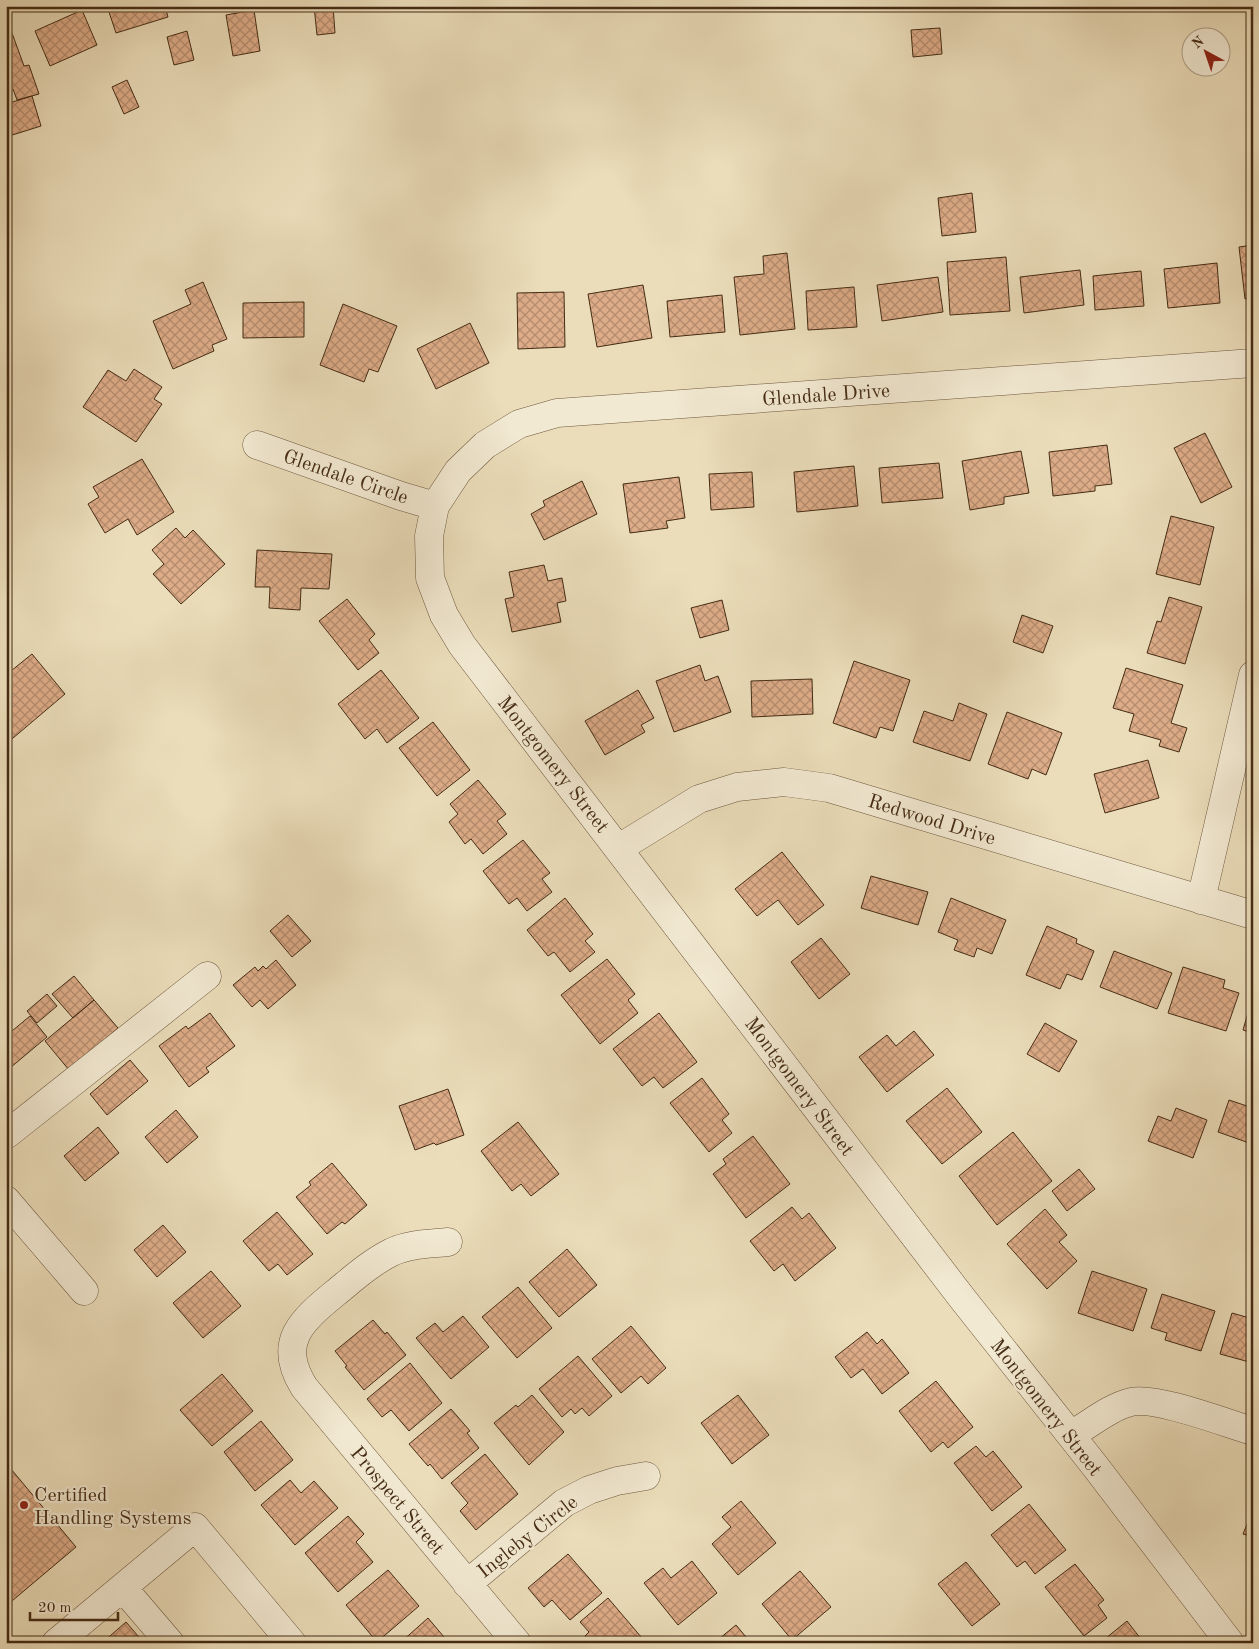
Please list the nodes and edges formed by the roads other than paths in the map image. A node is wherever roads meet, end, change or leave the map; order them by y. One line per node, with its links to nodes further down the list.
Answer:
1 (1253, 363): 3 (street, Glendale Drive)
2 (257, 445): 3 (street, Glendale Circle)
3 (436, 506): 5 (street, Montgomery Street)
4 (1253, 675): 6 (street)
5 (619, 848): 6 (street, Redwood Drive); 14 (street, Montgomery Street)
6 (1201, 900): 7 (street, Redwood Drive)
7 (1253, 915)
8 (207, 976): 9 (street)
9 (6, 1135)
10 (6, 1200): 12 (street)
11 (448, 1242): 16 (street, Prospect Street)
12 (84, 1291)
13 (1253, 1431): 14 (street)
14 (1071, 1435): 22 (street, Montgomery Street)
15 (646, 1476): 16 (street, Ingleby Circle)
16 (467, 1584): 21 (street, Prospect Street)
17 (123, 1588): 18 (street); 19 (street); 20 (street)
18 (56, 1643)
19 (170, 1643)
20 (292, 1643)
21 (517, 1643)
22 (1230, 1643)

